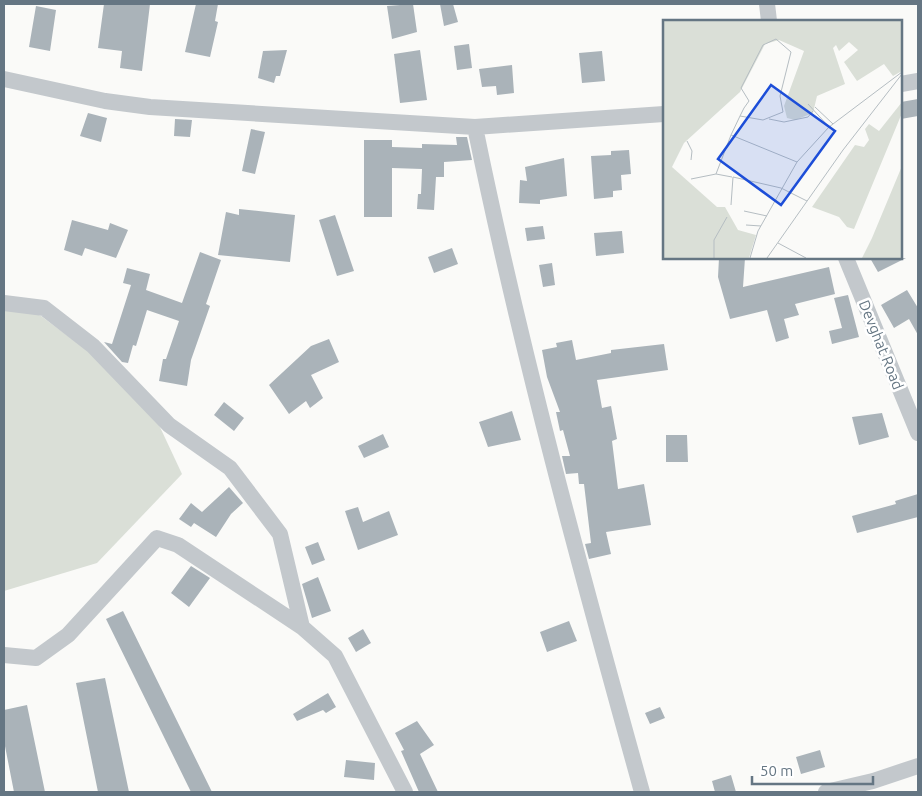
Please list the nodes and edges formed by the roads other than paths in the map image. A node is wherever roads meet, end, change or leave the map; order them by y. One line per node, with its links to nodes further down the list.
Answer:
1 (767, 4): 2 (street)
2 (769, 20)
3 (4, 79): 7 (street)
4 (918, 81): 5 (street)
5 (902, 84)
6 (663, 114): 7 (street)
7 (475, 128): 15 (street)
8 (846, 259): 10 (street, Devghat Road)
9 (4, 304): 11 (street)
10 (918, 432)
11 (302, 627): 12 (street); 14 (street)
12 (4, 655)
13 (918, 766): 16 (street)
14 (405, 792)
15 (642, 792)
16 (826, 792)

